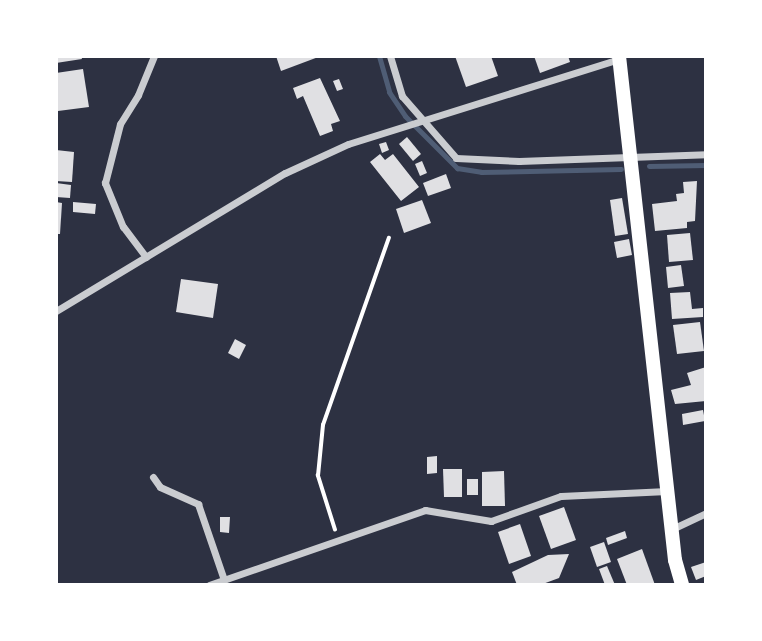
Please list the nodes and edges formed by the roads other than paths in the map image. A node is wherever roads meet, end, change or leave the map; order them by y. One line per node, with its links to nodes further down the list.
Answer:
1 (154, 56): 7 (street)
2 (390, 56): 4 (street)
3 (620, 57): 4 (street); 5 (highway)
4 (419, 122): 5 (street); 7 (street)
5 (630, 154): 6 (street); 10 (highway)
6 (706, 154)
7 (146, 257): 8 (street)
8 (56, 311)
9 (153, 477): 13 (street)
10 (668, 491): 12 (highway); 13 (street)
11 (706, 513): 12 (street)
12 (671, 529): 15 (highway)
13 (224, 580): 14 (street)
14 (209, 585)
15 (682, 585)

